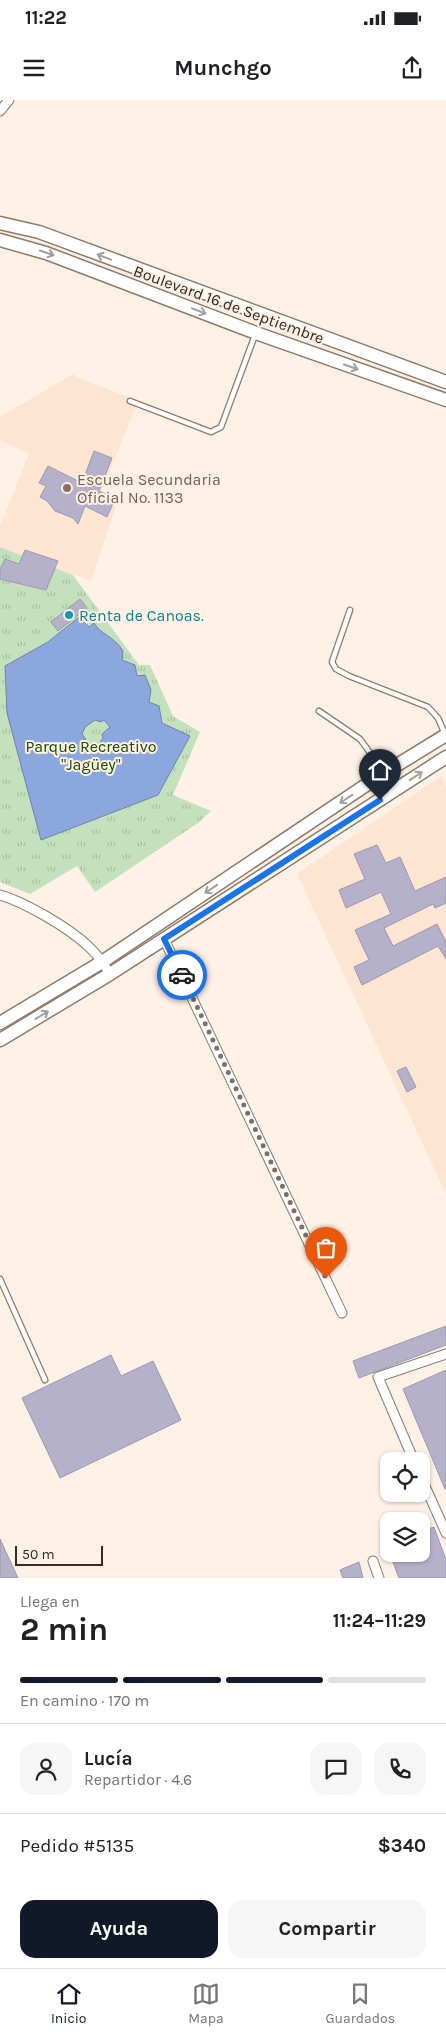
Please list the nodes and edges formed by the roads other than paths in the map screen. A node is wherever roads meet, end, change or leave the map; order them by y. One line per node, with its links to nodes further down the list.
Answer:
1 (9, 100): 2 (street)
2 (0, 110)
3 (0, 223): 6 (main road, Boulevard 16 de Septiembre, one-way to 3)
4 (0, 240): 5 (main road, Boulevard 16 de Septiembre, one-way to 5)
5 (256, 333): 8 (main road, Boulevard 16 de Septiembre, one-way to 8); 10 (lane)
6 (406, 368): 7 (main road, Boulevard 16 de Septiembre); 8 (main road)
7 (446, 382)
8 (400, 383): 9 (main road, Boulevard 16 de Septiembre)
9 (446, 400)
10 (130, 401)
11 (350, 610): 13 (lane)
12 (319, 711): 15 (lane)
13 (446, 736): 15 (main road)
14 (446, 757): 17 (main road, one-way to 14)
15 (384, 773): 18 (main road, one-way to 18)
16 (0, 895): 18 (street)
17 (164, 939): 19 (main road); 23 (street)
18 (102, 962): 19 (street); 20 (main road)
19 (110, 974): 21 (main road, one-way to 19)
20 (0, 1023)
21 (0, 1040)
22 (0, 1279): 25 (lane)
23 (342, 1313)
24 (446, 1355): 26 (street)
25 (45, 1380)
26 (410, 1452)
27 (430, 1497): 28 (street)
28 (446, 1533)
29 (373, 1561): 30 (street)
30 (379, 1578)

